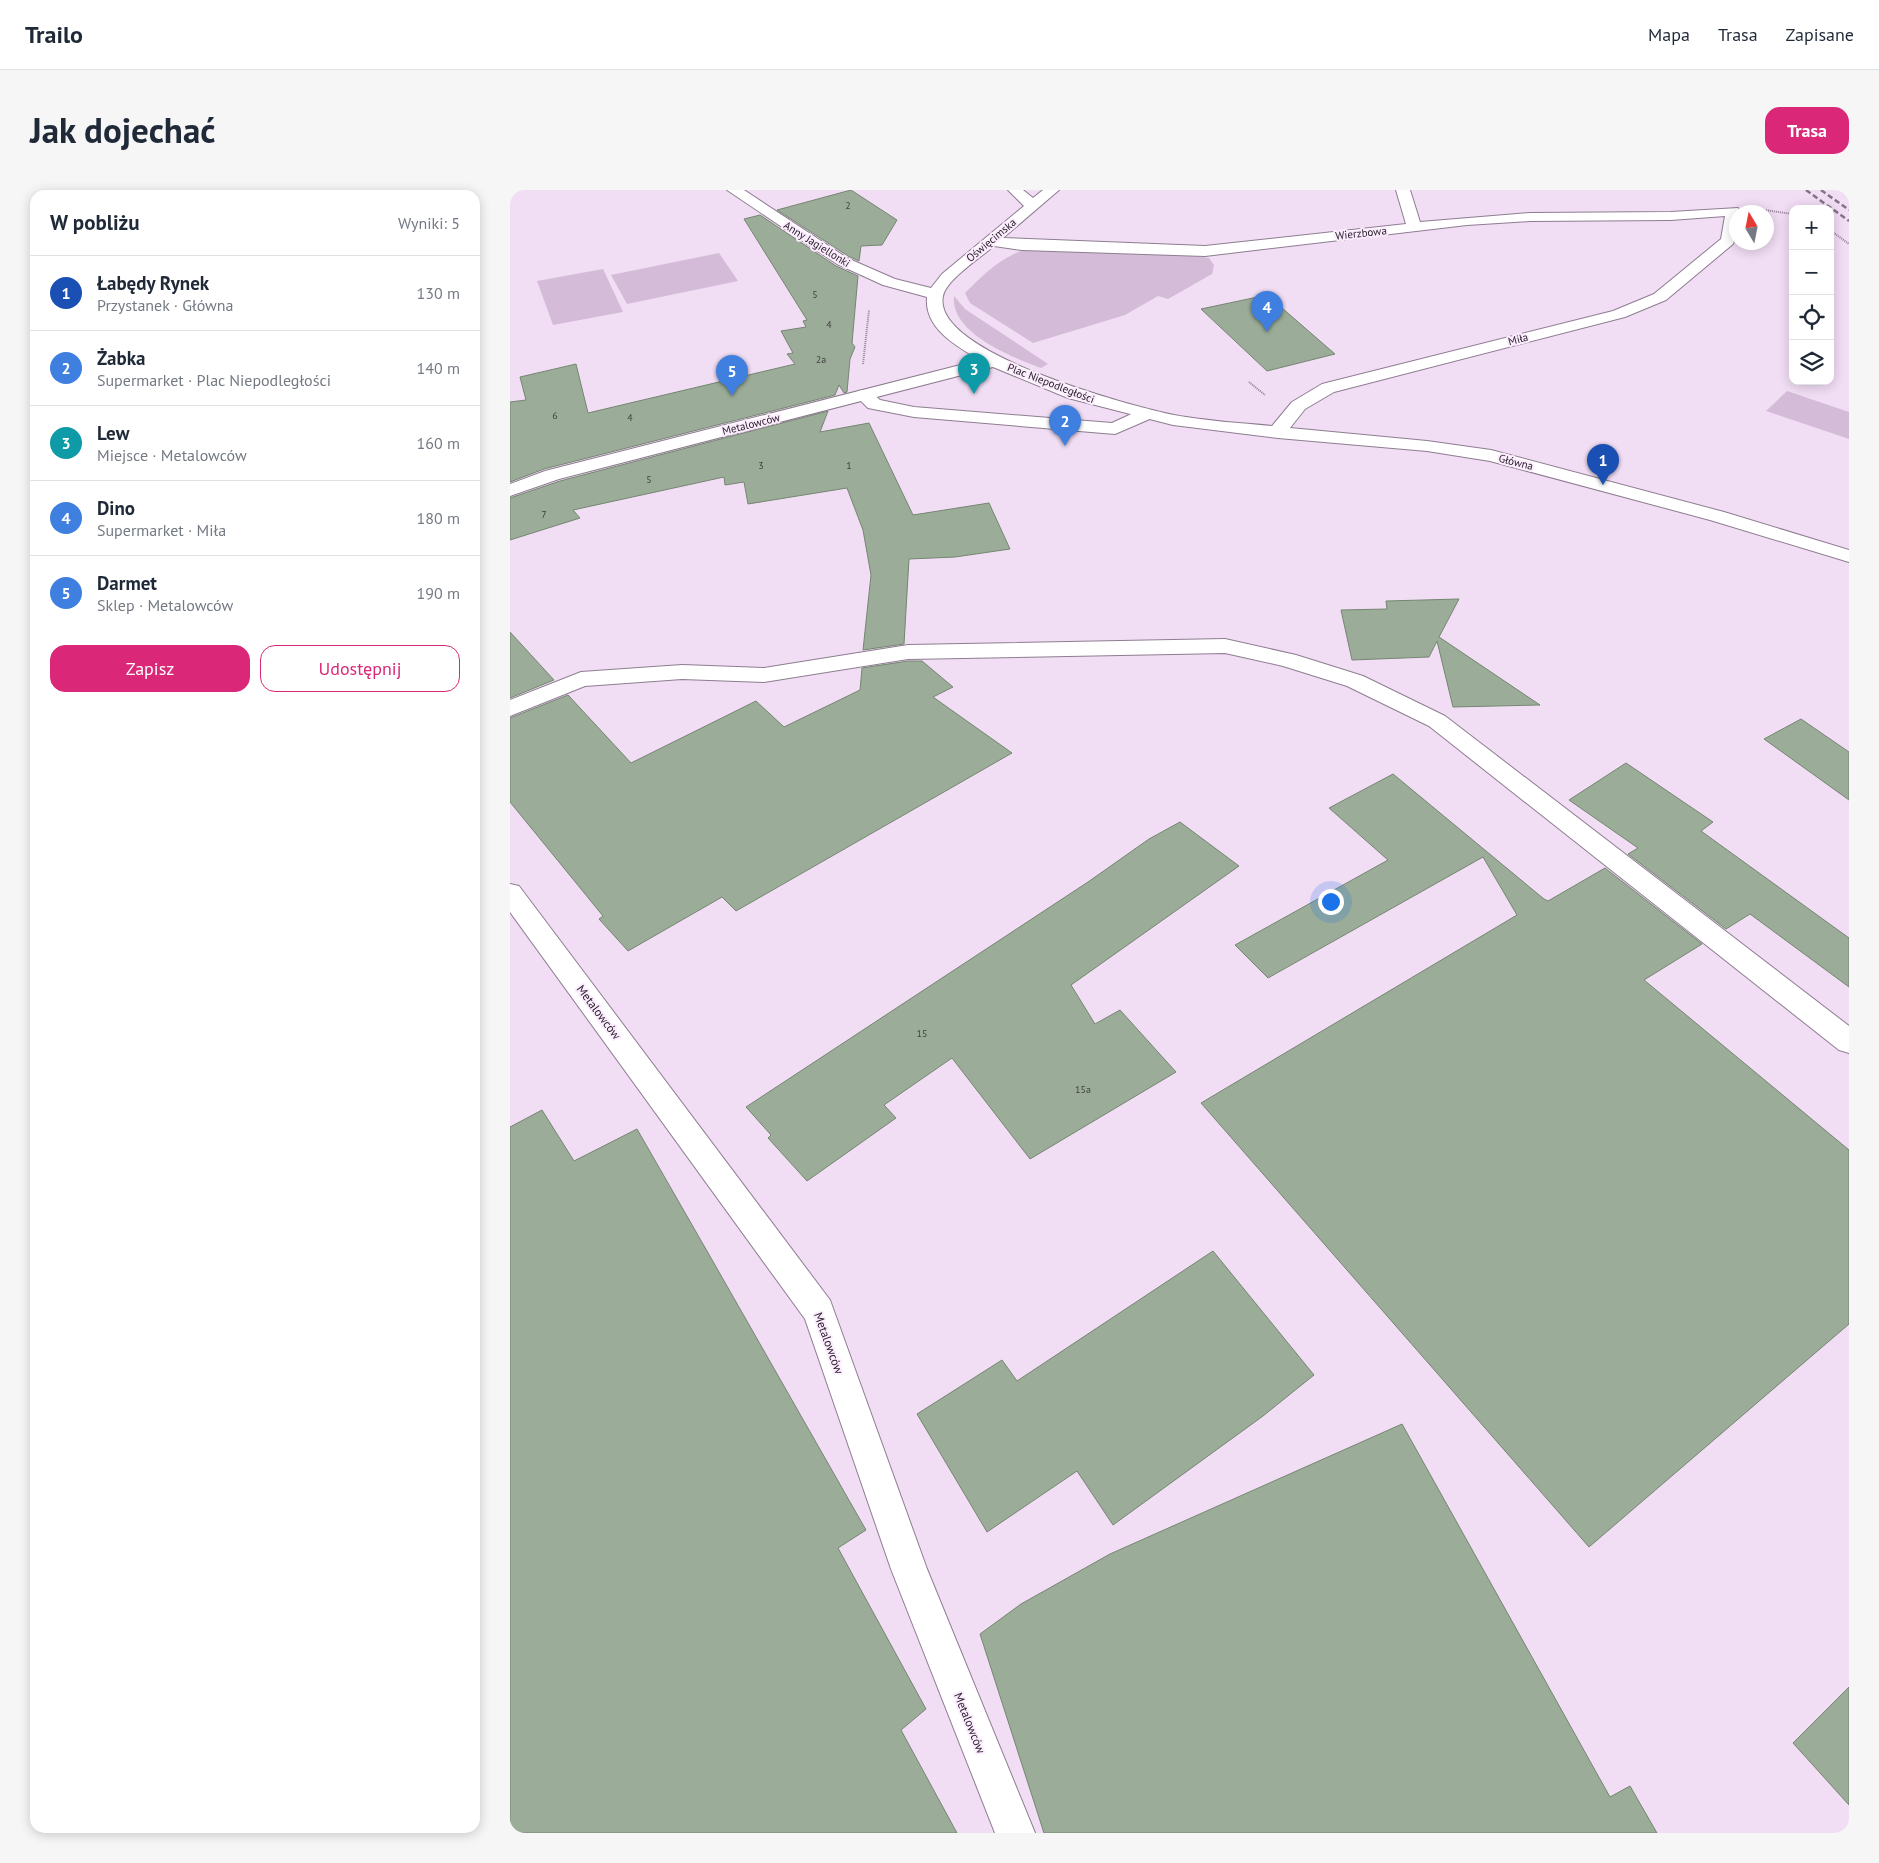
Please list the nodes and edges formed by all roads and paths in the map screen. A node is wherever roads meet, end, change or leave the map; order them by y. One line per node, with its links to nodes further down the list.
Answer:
1 (734, 190): 12 (street, Anny Jagiellonki)
2 (1015, 190): 5 (street)
3 (1052, 190): 5 (street, Oświęcimska)
4 (1403, 190): 7 (street)
5 (1032, 205): 10 (street, Oświęcimska)
6 (1729, 211): 7 (street, Wierzbowa)
7 (1414, 227): 10 (street, Wierzbowa)
8 (1834, 233): 11 (path)
9 (1729, 235): 21 (street, Miła)
10 (990, 241): 12 (street, Oświęcimska)
11 (1849, 244)
12 (935, 294): 14 (street, Plac Niepodległości)
13 (869, 310): 15 (path)
14 (994, 361): 17 (street, Metalowców); 19 (street, Plac Niepodległości)
15 (870, 368)
16 (1249, 382): 18 (path)
17 (864, 395): 19 (street); 22 (street, Metalowców)
18 (1271, 400)
19 (1146, 414): 20 (street, Plac Niepodległości)
20 (1173, 420): 21 (street, Główna)
21 (1278, 434): 23 (street, Główna)
22 (510, 490)
23 (1849, 556)
24 (510, 709): 26 (street)
25 (513, 907): 27 (street, Metalowców)
26 (1849, 1042)
27 (1015, 1833)

